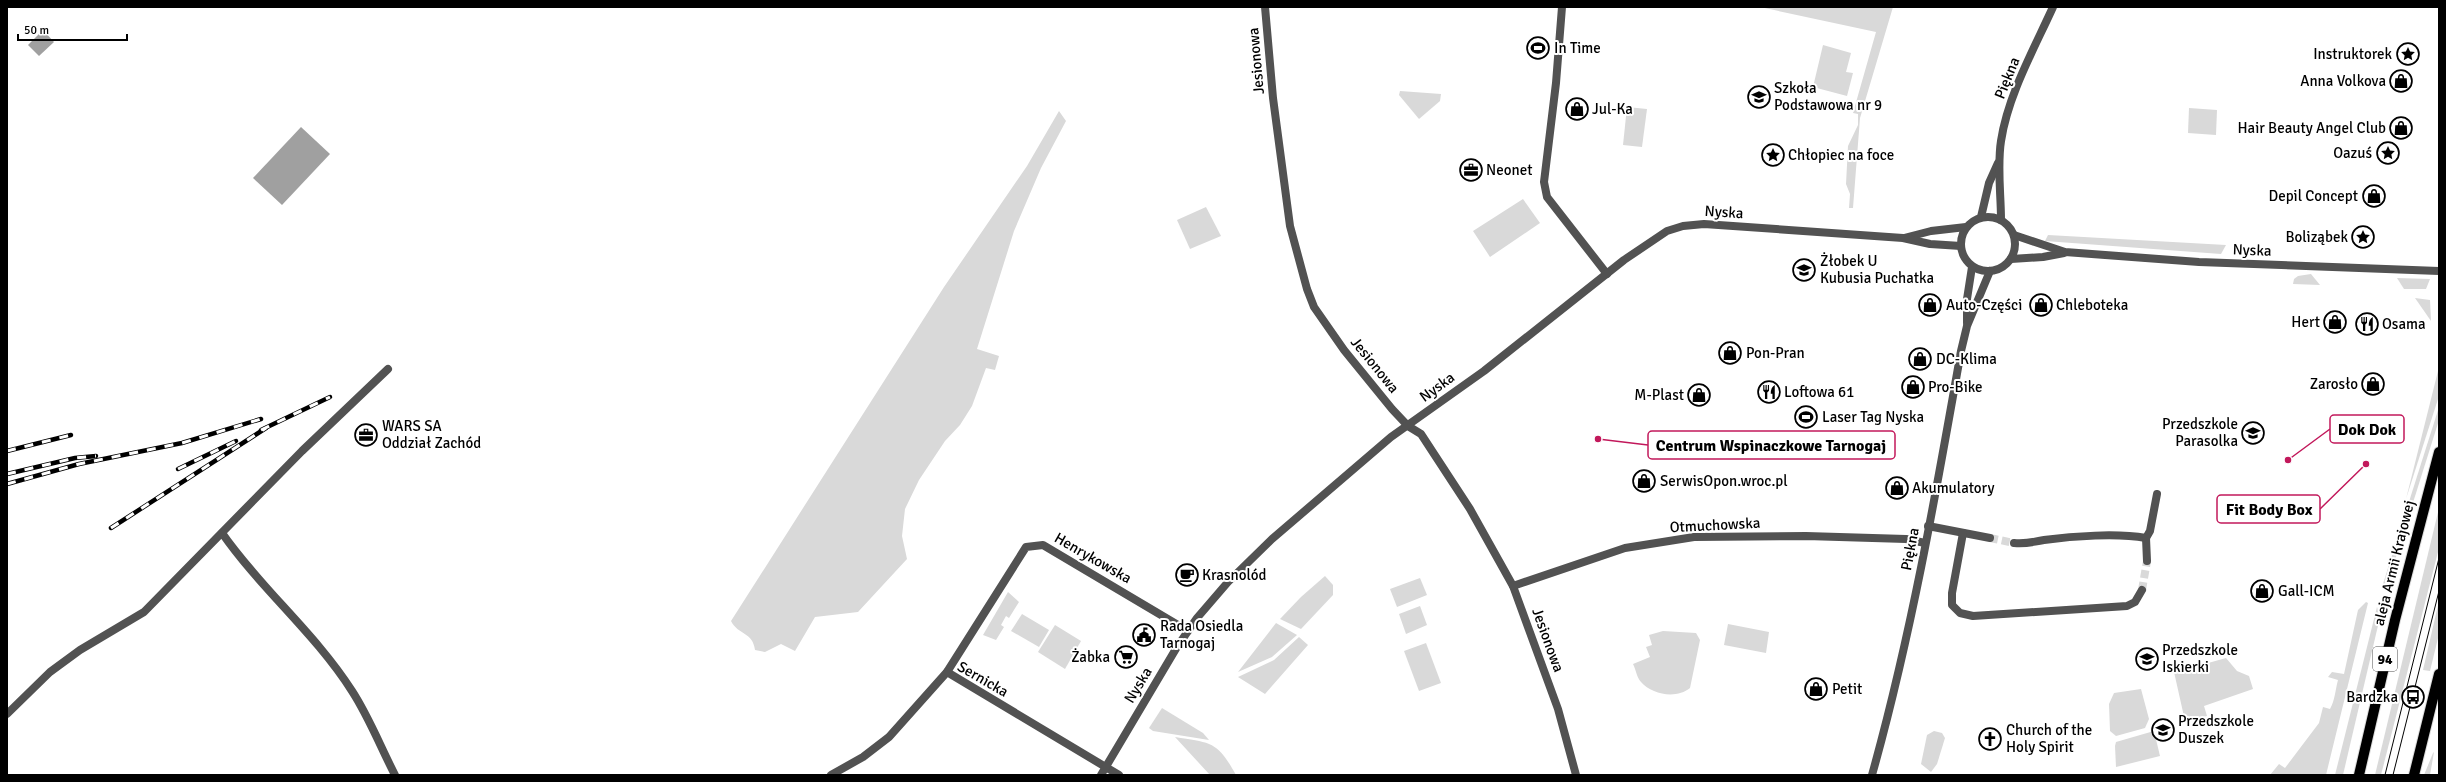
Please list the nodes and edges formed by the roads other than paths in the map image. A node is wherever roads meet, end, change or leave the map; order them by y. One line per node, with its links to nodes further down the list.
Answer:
1 (1265, 7): 19 (street, Jesionowa)
2 (1562, 7): 16 (street)
3 (2053, 7): 4 (street, Piękna)
4 (1998, 162): 5 (street, Piękna); 6 (street, Piękna)
5 (1982, 217): 6 (street); 7 (street)
6 (2001, 220): 8 (street)
7 (1966, 227): 9 (street, Nyska); 10 (street)
8 (2014, 235): 11 (street, Nyska); 12 (street)
9 (1903, 238): 10 (street, Nyska); 16 (street, Nyska)
10 (1961, 246): 13 (street)
11 (2065, 252): 12 (street, Nyska); 15 (street, Nyska)
12 (2011, 259): 14 (street)
13 (1972, 267): 14 (street); 17 (street, Piękna)
14 (1990, 271): 17 (street, Piękna)
15 (2439, 271)
16 (1607, 274): 19 (street, Nyska)
17 (1967, 326): 22 (street, Piękna)
18 (388, 369): 23 (street)
19 (1408, 426): 30 (street, Jesionowa); 32 (street, Nyska)
20 (2439, 452): 43 (main road, aleja Armii Krajowej / 94)
21 (2157, 494): 26 (street)
22 (1928, 526): 24 (street); 27 (street, Piękna)
23 (222, 533): 35 (street); 37 (street)
24 (1963, 533): 25 (street); 31 (street)
25 (1990, 538)
26 (2146, 538): 28 (street); 29 (street)
27 (1925, 543): 30 (street, Otmuchowska); 42 (street, Piękna)
28 (2014, 543)
29 (2147, 561)
30 (1513, 586): 41 (street, Jesionowa)
31 (2142, 590)
32 (1188, 631): 33 (street, Henrykowska); 36 (street, Nyska)
33 (947, 672): 36 (street, Sernicka); 38 (street, Sernicka)
34 (2439, 674): 44 (main road)
35 (7, 714)
36 (1106, 767): 39 (street, Nyska); 40 (street, Sernicka)
37 (396, 775)
38 (831, 775)
39 (1101, 775)
40 (1119, 775)
41 (1576, 775)
42 (1872, 775)
43 (2359, 775)
44 (2414, 775)

